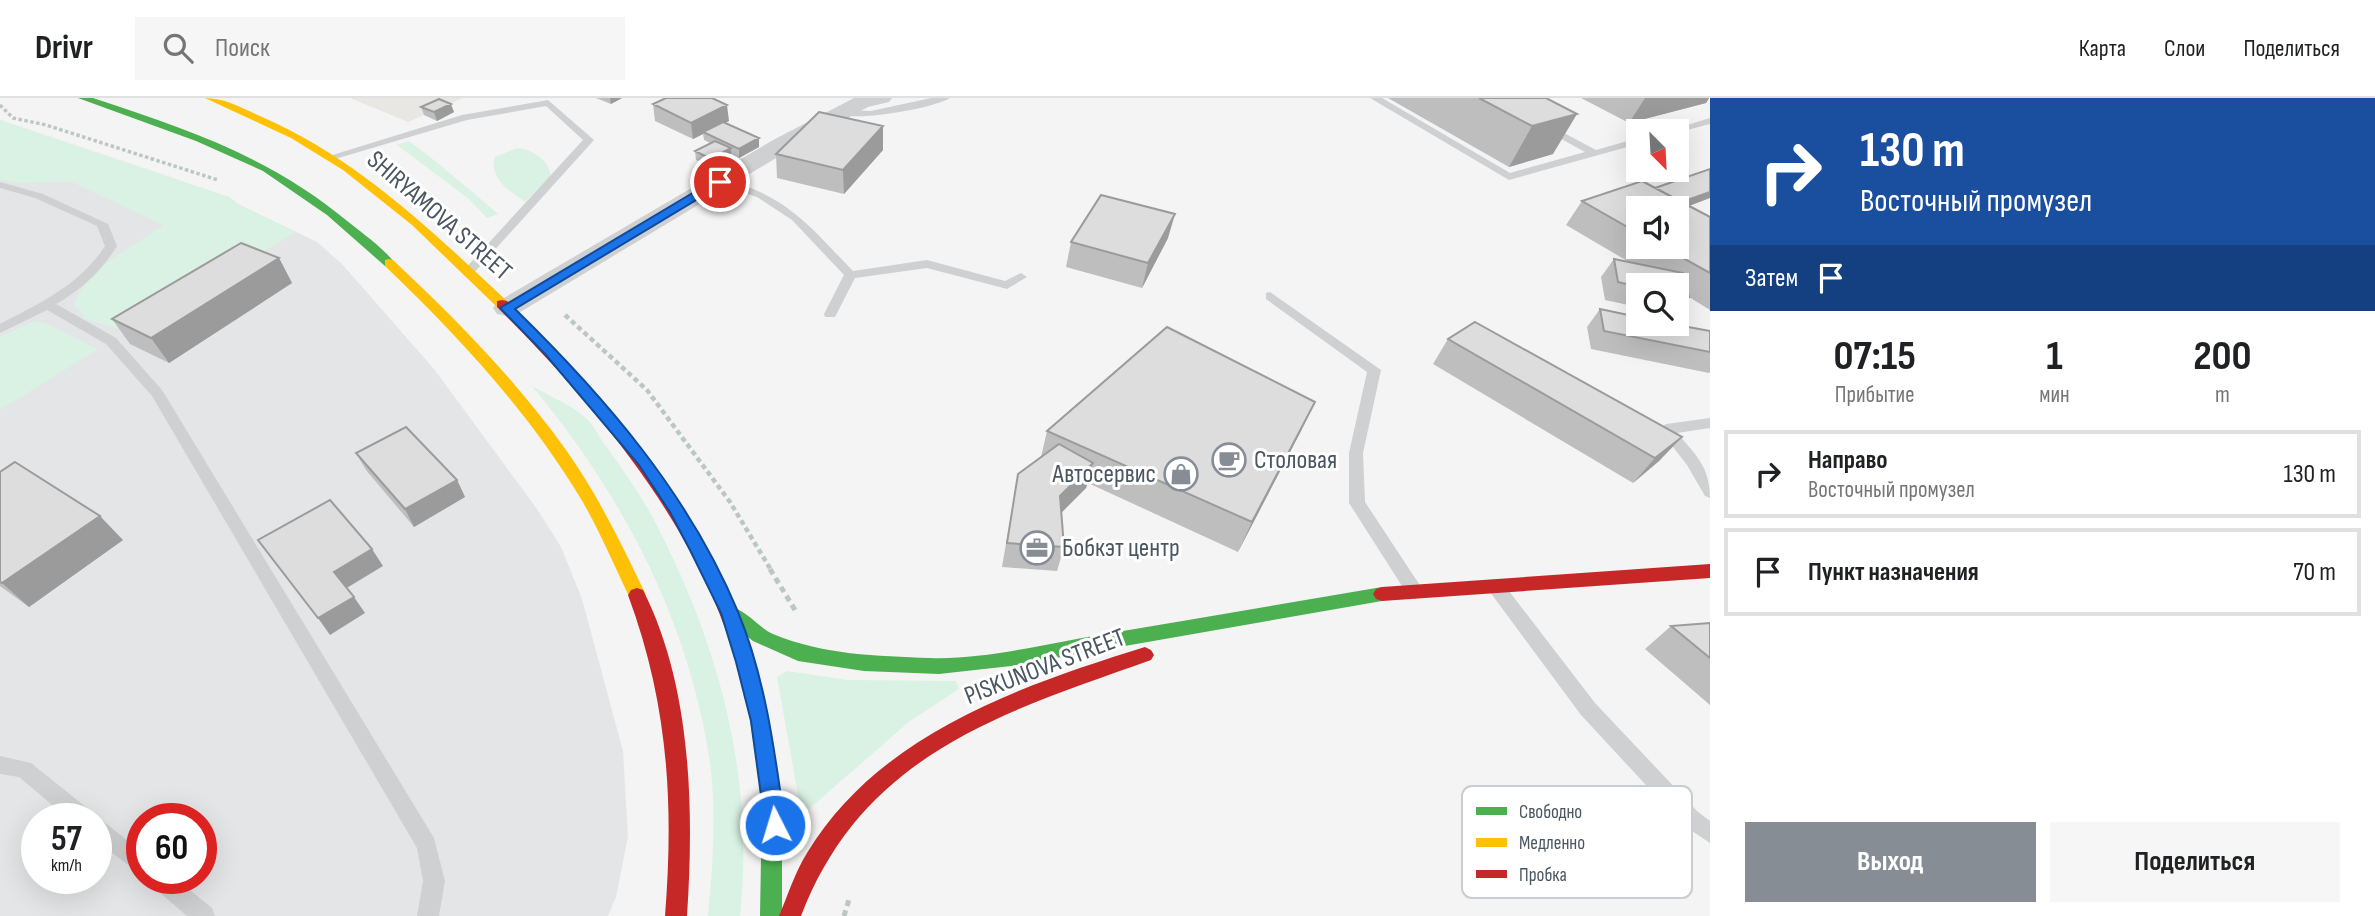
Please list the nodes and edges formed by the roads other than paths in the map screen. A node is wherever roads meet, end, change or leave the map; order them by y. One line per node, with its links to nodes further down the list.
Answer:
1 (83, 98): 39 (main road)
2 (210, 98): 11 (main road, SHIRYAMOVA STREET)
3 (945, 98): 5 (lane)
4 (1375, 98): 10 (lane)
5 (862, 103): 12 (street)
6 (1710, 121): 8 (lane)
7 (1539, 123): 10 (lane)
8 (1689, 127)
9 (1626, 144): 10 (lane)
10 (1594, 153)
11 (331, 157): 14 (main road, SHIRYAMOVA STREET); 14 (lane)
12 (720, 182): 15 (lane); 19 (street)
13 (0, 185): 18 (lane)
14 (468, 272): 19 (main road, SHIRYAMOVA STREET)
15 (850, 275): 16 (lane); 20 (lane)
16 (1021, 277)
17 (1270, 296): 26 (lane)
18 (46, 304): 21 (lane); 38 (lane)
19 (507, 308): 28 (main road, SHIRYAMOVA STREET)
20 (830, 314)
21 (0, 329)
22 (1710, 423): 23 (lane)
23 (1710, 492)
24 (1710, 571): 25 (main road, PISKUNOVA STREET)
25 (1495, 585): 26 (main road, PISKUNOVA STREET); 30 (lane)
26 (1415, 592): 27 (main road, PISKUNOVA STREET)
27 (1359, 596): 28 (main road, PISKUNOVA STREET); 41 (main road, PISKUNOVA STREET)
28 (730, 613): 40 (main road, SHIRYAMOVA STREET)
29 (0, 765): 31 (lane)
30 (1660, 786)
31 (65, 803)
32 (1692, 820): 33 (lane)
33 (1710, 833)
34 (112, 841): 35 (lane)
35 (126, 852)
36 (177, 894): 37 (lane)
37 (204, 916)
38 (428, 916)
39 (676, 916)
40 (771, 916)
41 (790, 916)

